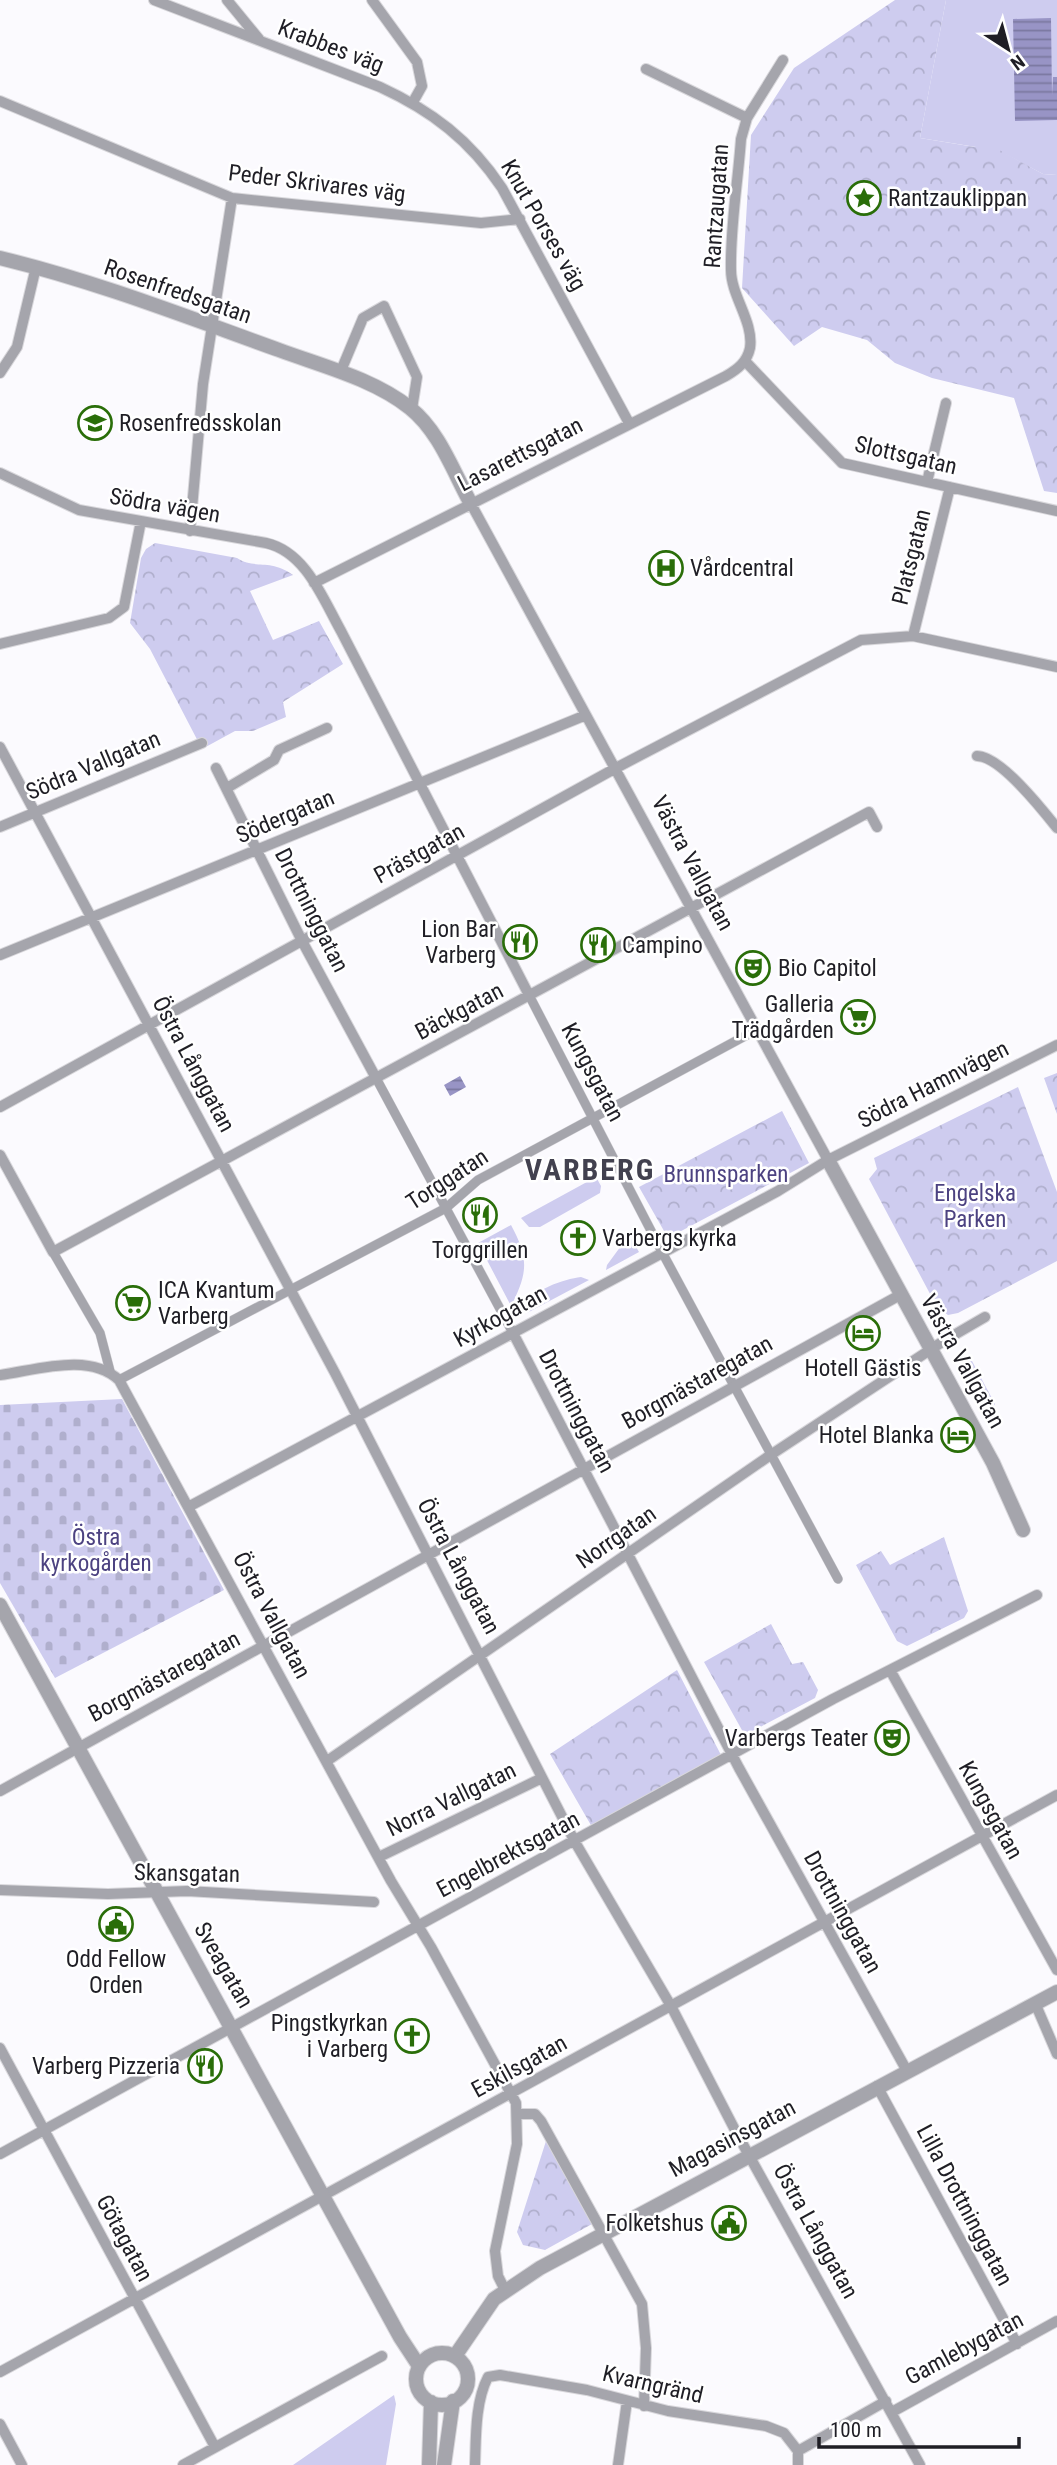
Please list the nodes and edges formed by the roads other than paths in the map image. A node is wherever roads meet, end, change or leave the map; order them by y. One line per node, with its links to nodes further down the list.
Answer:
1 (154, 0): 4 (street, Krabbes väg)
2 (227, 0): 4 (street)
3 (372, 0): 8 (street)
4 (261, 42): 8 (street, Krabbes väg)
5 (783, 60): 9 (street, Rantzaugatan)
6 (646, 69): 9 (street)
7 (0, 101): 10 (street, Peder Skrivares väg)
8 (413, 102): 11 (street, Knut Porses väg)
9 (747, 118): 15 (street, Rantzaugatan)
10 (232, 198): 11 (street, Peder Skrivares väg); 14 (street)
11 (520, 219): 20 (street, Knut Porses väg)
12 (0, 258): 13 (street, Rosenfredsgatan)
13 (36, 267): 14 (street, Rosenfredsgatan); 16 (street)
14 (211, 326): 17 (street, Rosenfredsgatan); 27 (street)
15 (745, 361): 20 (street, Lasarettsgatan); 22 (street, Slottsgatan)
16 (0, 373)
17 (340, 373): 19 (street, Rosenfredsgatan); 19 (street)
18 (946, 403): 22 (street, Platsgatan)
19 (412, 409): 24 (street, Västra Vallgatan)
20 (629, 423): 24 (street, Lasarettsgatan)
21 (0, 472): 26 (street, Södra vägen)
22 (927, 482): 23 (street, Slottsgatan)
23 (950, 487): 25 (street, Slottsgatan); 29 (street, Platsgatan)
24 (470, 502): 28 (street, Lasarettsgatan); 32 (street, Västra Vallgatan)
25 (1057, 511)
26 (141, 521): 27 (street, Södra vägen); 30 (street)
27 (190, 531): 28 (street, Södra vägen)
28 (314, 583): 39 (street, Kungsgatan)
29 (913, 636): 31 (street); 38 (street, Prästgatan)
30 (0, 644)
31 (1057, 667)
32 (586, 715): 38 (street, Västra Vallgatan); 39 (street, Södergatan)
33 (327, 728): 40 (street)
34 (202, 743): 41 (street, Södra Vallgatan)
35 (0, 747): 41 (street, Östra Långgatan)
36 (976, 756): 44 (street)
37 (216, 768): 40 (street, Drottninggatan)
38 (615, 768): 46 (street, Prästgatan); 47 (street, Västra Vallgatan)
39 (420, 783): 45 (street, Södergatan); 46 (street, Kungsgatan)
40 (227, 788): 45 (street, Drottninggatan)
41 (35, 812): 42 (street, Södra Vallgatan); 48 (street, Östra Långgatan)
42 (0, 827)
43 (877, 827): 47 (street, Bäckgatan)
44 (1057, 828)
45 (257, 851): 48 (street, Södergatan); 49 (street, Drottninggatan)
46 (458, 855): 49 (street, Prästgatan); 51 (street, Kungsgatan)
47 (692, 908): 51 (street, Bäckgatan); 53 (street, Västra Vallgatan)
48 (91, 919): 50 (street, Södergatan); 52 (street, Östra Långgatan)
49 (303, 941): 52 (street, Prästgatan); 55 (street, Drottninggatan)
50 (0, 955)
51 (530, 997): 55 (street, Bäckgatan); 57 (street, Kungsgatan)
52 (150, 1025): 56 (street, Prästgatan); 60 (street, Östra Långgatan)
53 (758, 1029): 57 (street, Torggatan); 59 (street, Västra Vallgatan)
54 (1057, 1045): 59 (street, Södra Hamnvägen)
55 (376, 1078): 60 (street, Bäckgatan); 61 (street, Drottninggatan)
56 (0, 1107)
57 (593, 1118): 61 (street, Torggatan); 63 (street, Kungsgatan)
58 (0, 1155): 62 (street)
59 (828, 1160): 63 (street, Kyrkogatan); 65 (street, Västra Vallgatan)
60 (223, 1161): 62 (street, Bäckgatan); 64 (street, Östra Långgatan)
61 (446, 1208): 64 (street, Torggatan); 67 (street, Drottninggatan)
62 (53, 1252): 69 (street)
63 (662, 1252): 67 (street, Kyrkogatan); 72 (street, Kungsgatan)
64 (291, 1288): 71 (street, Torggatan); 73 (street, Östra Långgatan)
65 (900, 1295): 68 (street, Västra Vallgatan); 72 (street, Borgmästaregatan)
66 (985, 1317): 68 (street, Norrgatan)
67 (513, 1333): 73 (street, Kyrkogatan); 75 (street, Drottninggatan)
68 (931, 1352): 74 (street, Norrgatan); 77 (street, Västra Vallgatan)
69 (110, 1371): 70 (street); 71 (street, Östra Vallgatan)
70 (0, 1375)
71 (120, 1380): 76 (street, Östra Vallgatan)
72 (735, 1385): 74 (street, Kungsgatan); 75 (street, Borgmästaregatan)
73 (358, 1418): 76 (street, Kyrkogatan); 79 (street, Östra Långgatan)
74 (772, 1454): 78 (street, Norrgatan); 80 (street, Kungsgatan)
75 (584, 1469): 78 (street, Drottninggatan); 79 (street, Borgmästaregatan)
76 (190, 1506): 83 (street, Östra Vallgatan)
77 (1023, 1530)
78 (629, 1553): 84 (street, Norrgatan); 87 (street, Drottninggatan)
79 (428, 1554): 83 (street, Borgmästaregatan); 84 (street, Östra Långgatan)
80 (838, 1578)
81 (1037, 1595): 85 (street, Engelbrektsgatan)
82 (0, 1605): 86 (street, Sveagatan)
83 (265, 1646): 86 (street, Borgmästaregatan); 88 (street, Östra Vallgatan)
84 (482, 1654): 88 (street, Norrgatan); 89 (street, Östra Långgatan)
85 (890, 1670): 87 (street, Engelbrektsgatan); 92 (street, Kungsgatan)
86 (78, 1746): 90 (street, Borgmästaregatan); 96 (street, Sveagatan)
87 (732, 1753): 93 (street, Engelbrektsgatan); 98 (street, Drottninggatan)
88 (327, 1761): 94 (street, Östra Vallgatan)
89 (542, 1778): 93 (street, Östra Långgatan); 94 (street, Norra Vallgatan)
90 (0, 1791)
91 (1057, 1795): 92 (street, Eskilsgatan)
92 (983, 1838): 98 (street, Eskilsgatan); 100 (street, Kungsgatan)
93 (575, 1842): 99 (street, Engelbrektsgatan); 103 (street, Östra Långgatan)
94 (379, 1857): 99 (street, Östra Vallgatan)
95 (0, 1890): 96 (street, Skansgatan)
96 (156, 1893): 97 (street, Skansgatan); 104 (street, Sveagatan)
97 (374, 1902)
98 (824, 1921): 103 (street, Eskilsgatan); 107 (street, Drottninggatan)
99 (419, 1927): 104 (street, Engelbrektsgatan); 109 (street, Östra Vallgatan)
100 (1057, 1970)
101 (1057, 1992): 102 (street, Magasinsgatan)
102 (1035, 2003): 106 (street); 107 (street, Magasinsgatan)
103 (671, 2006): 109 (street, Eskilsgatan); 113 (street, Östra Långgatan)
104 (233, 2027): 111 (street, Engelbrektsgatan); 114 (street, Sveagatan)
105 (0, 2048): 111 (street, Götagatan)
106 (1057, 2054)
107 (906, 2071): 108 (street, Magasinsgatan)
108 (877, 2086): 113 (street, Magasinsgatan); 119 (street, Lilla Drottninggatan)
109 (512, 2094): 110 (street, Östra Vallgatan); 114 (street, Eskilsgatan)
110 (518, 2114): 115 (street); 116 (street, Östra Vallgatan)
111 (44, 2131): 112 (street, Engelbrektsgatan); 117 (street, Götagatan)
112 (0, 2154)
113 (749, 2155): 115 (street, Magasinsgatan); 126 (street, Östra Långgatan)
114 (324, 2195): 117 (street, Eskilsgatan); 122 (street, Sveagatan)
115 (604, 2233): 116 (street, Magasinsgatan); 128 (street)
116 (505, 2290): 121 (street, Magasinsgatan)
117 (133, 2298): 123 (street, Eskilsgatan); 131 (street, Götagatan)
118 (1057, 2321): 119 (street, Gamlebygatan)
119 (1017, 2344): 129 (street, Gamlebygatan)
120 (382, 2356): 131 (street)
121 (455, 2356): 122 (street); 124 (street)
122 (419, 2366): 127 (street)
123 (0, 2372)
124 (453, 2401): 127 (street); 136 (street)
125 (627, 2401): 128 (street, Kvarngränd); 137 (street, Kvarngränd); 138 (street)
126 (886, 2401): 129 (street, Östra Långgatan); 132 (street, Gamlebygatan)
127 (431, 2402): 135 (street)
128 (644, 2406): 132 (street, Kvarngränd)
129 (892, 2412): 140 (street, Östra Långgatan)
130 (0, 2424): 133 (street)
131 (215, 2447): 134 (street)
132 (798, 2451): 139 (street)
133 (22, 2465)
134 (183, 2465)
135 (429, 2465)
136 (444, 2465)
137 (475, 2465)
138 (618, 2465)
139 (798, 2465)
140 (920, 2465)

